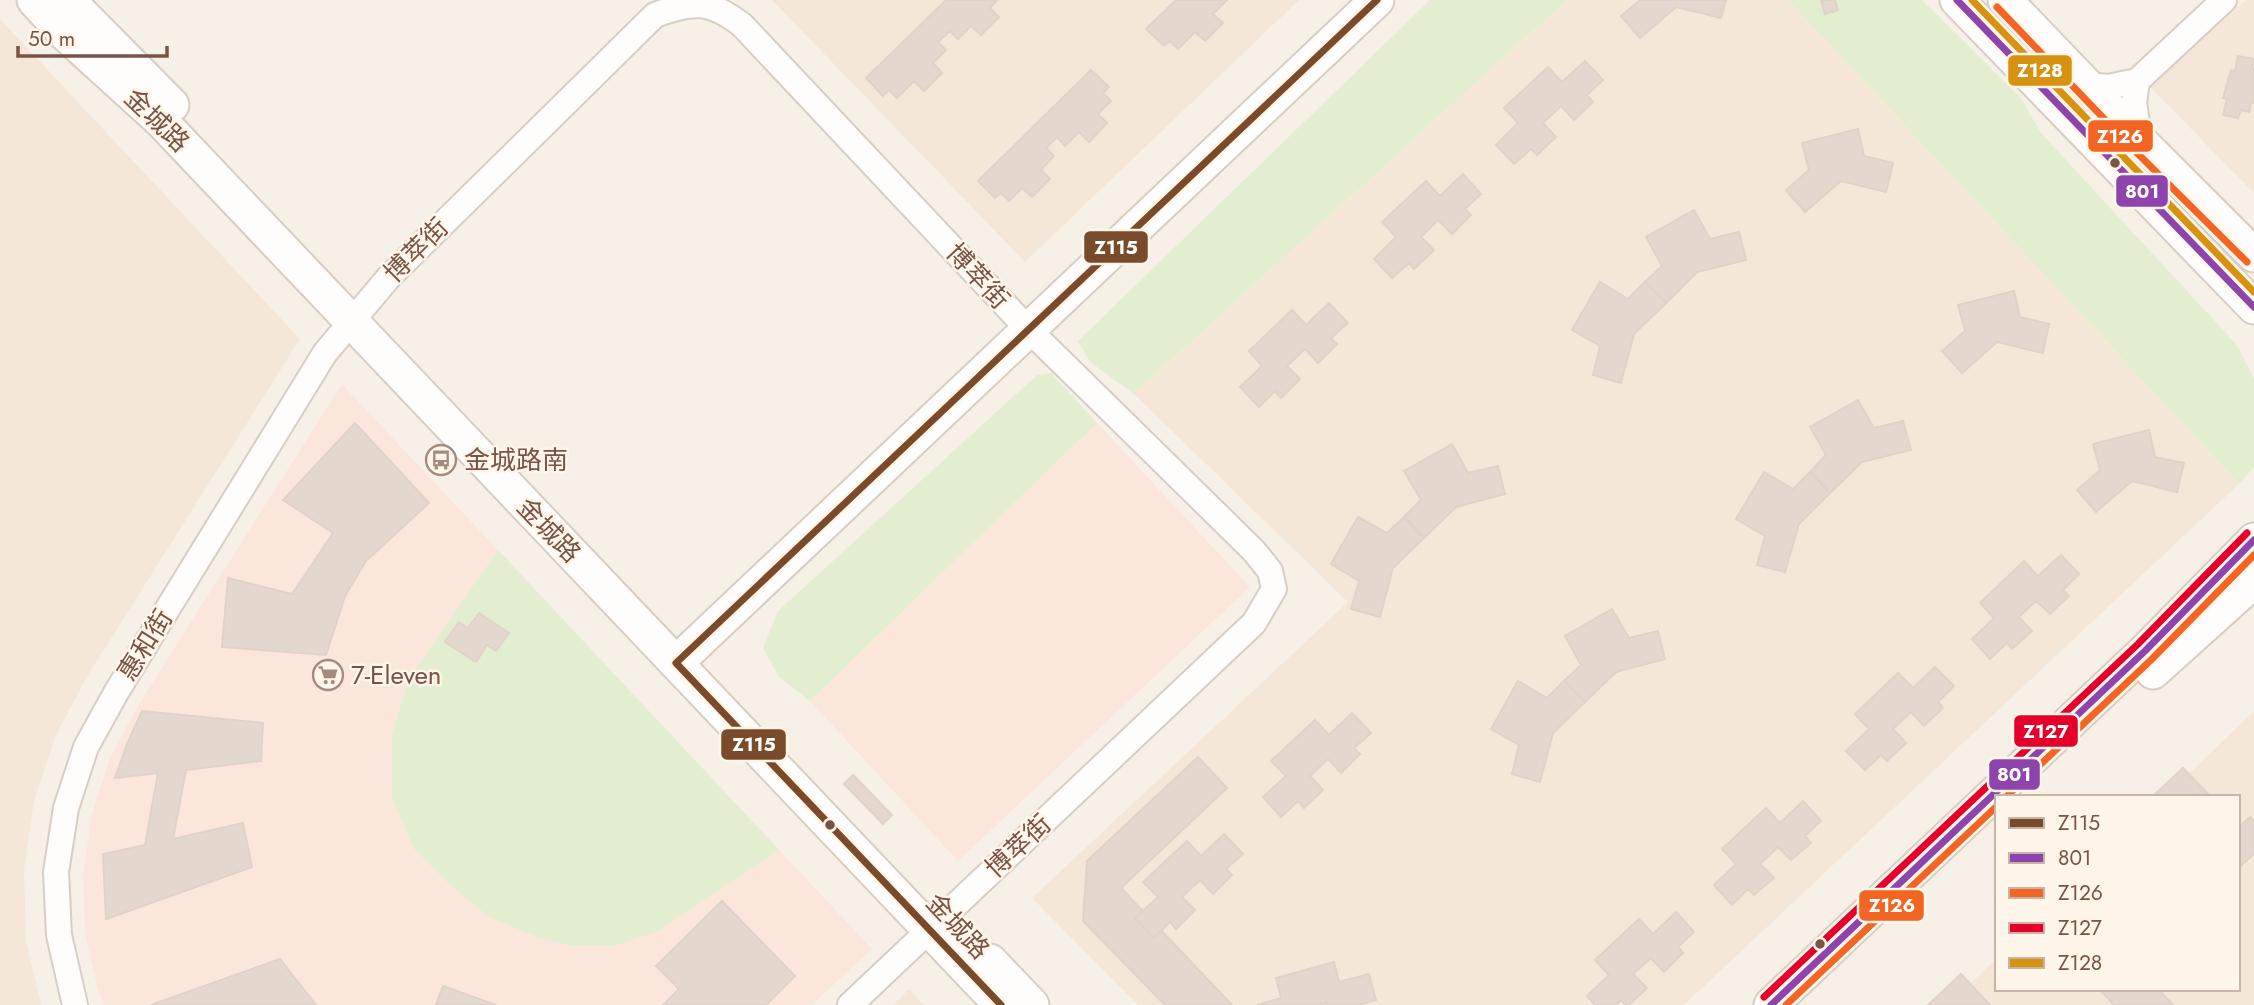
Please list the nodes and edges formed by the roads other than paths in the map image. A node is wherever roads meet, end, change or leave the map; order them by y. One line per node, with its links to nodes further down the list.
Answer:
1 (34, 0): 12 (street, 金城路)
2 (68, 0): 12 (street, 金城路)
3 (1377, 0): 13 (street)
4 (1957, 0): 11 (street)
5 (2005, 0): 8 (street)
6 (2224, 0): 7 (street)
7 (2137, 81): 8 (street); 9 (street)
8 (2087, 85): 9 (street)
9 (2140, 141): 10 (street)
10 (2254, 254)
11 (2254, 307)
12 (357, 315): 13 (street, 博萃街); 16 (street, 金城路); 20 (street, 惠和街)
13 (1027, 328): 16 (street); 19 (street, 博萃街)
14 (2254, 540): 24 (street)
15 (2254, 581): 17 (street)
16 (684, 655): 19 (street, 金城路)
17 (2024, 795)
18 (1995, 822): 25 (street)
19 (938, 922): 21 (street); 22 (street, 金城路); 23 (street, 金城路)
20 (75, 1005)
21 (850, 1005)
22 (1001, 1005)
23 (1032, 1005)
24 (1771, 1005)
25 (1803, 1005)

